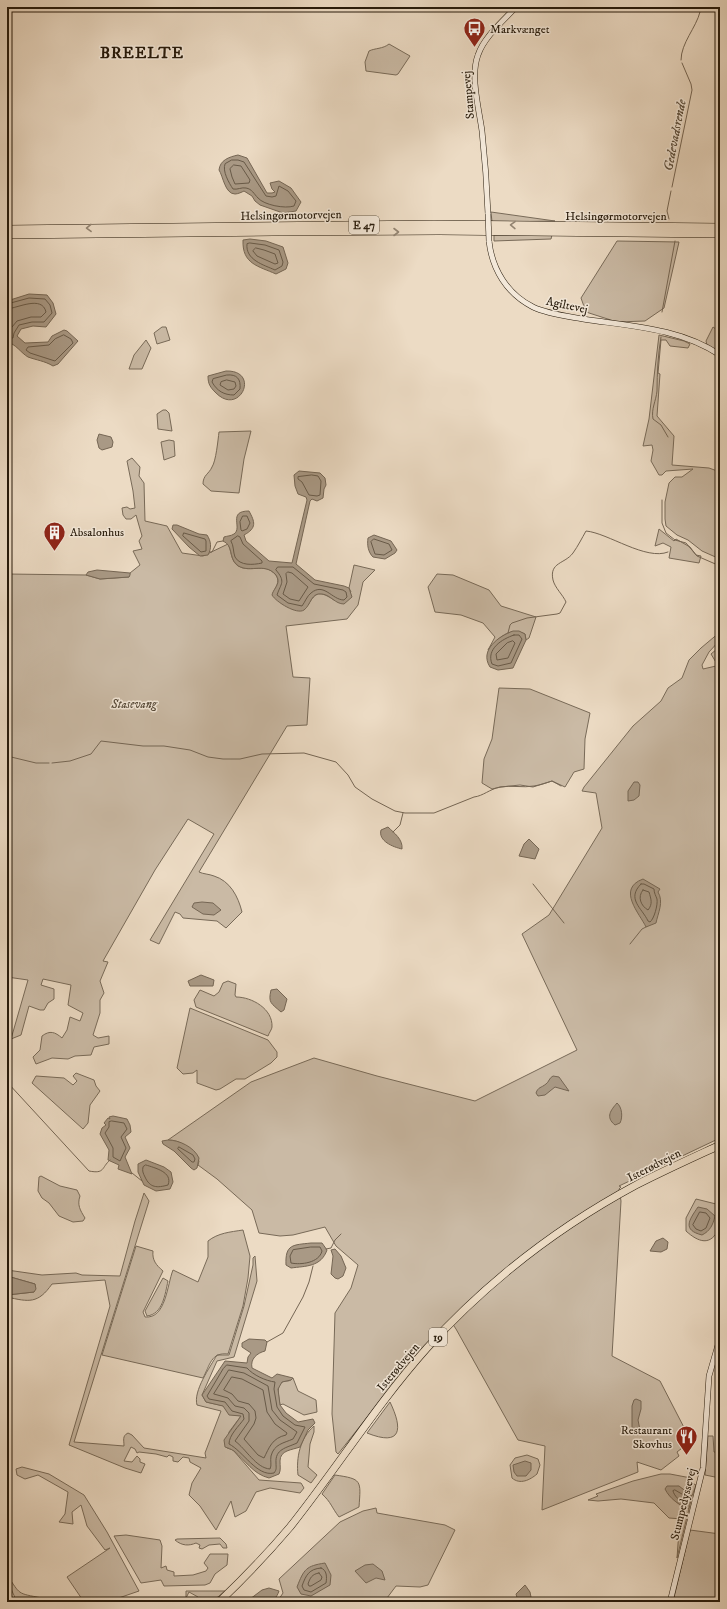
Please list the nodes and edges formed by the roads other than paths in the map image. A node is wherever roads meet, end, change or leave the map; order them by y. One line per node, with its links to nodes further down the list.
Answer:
1 (14, 7): 3 (street)
2 (516, 7): 4 (street, Stampevej)
3 (7, 11)
4 (486, 171): 9 (street, Agiltevej, bridge)
5 (720, 227): 6 (highway, Helsingørmotorvejen / E 47, one-way to 6)
6 (7, 229)
7 (720, 234): 8 (highway, Helsingørmotorvejen / E 47, one-way to 7)
8 (7, 236)
9 (720, 355)
10 (720, 1145): 12 (highway, Isterødvejen / 19)
11 (720, 1338): 13 (street, Stumpedyssevej)
12 (219, 1602)
13 (670, 1602)

